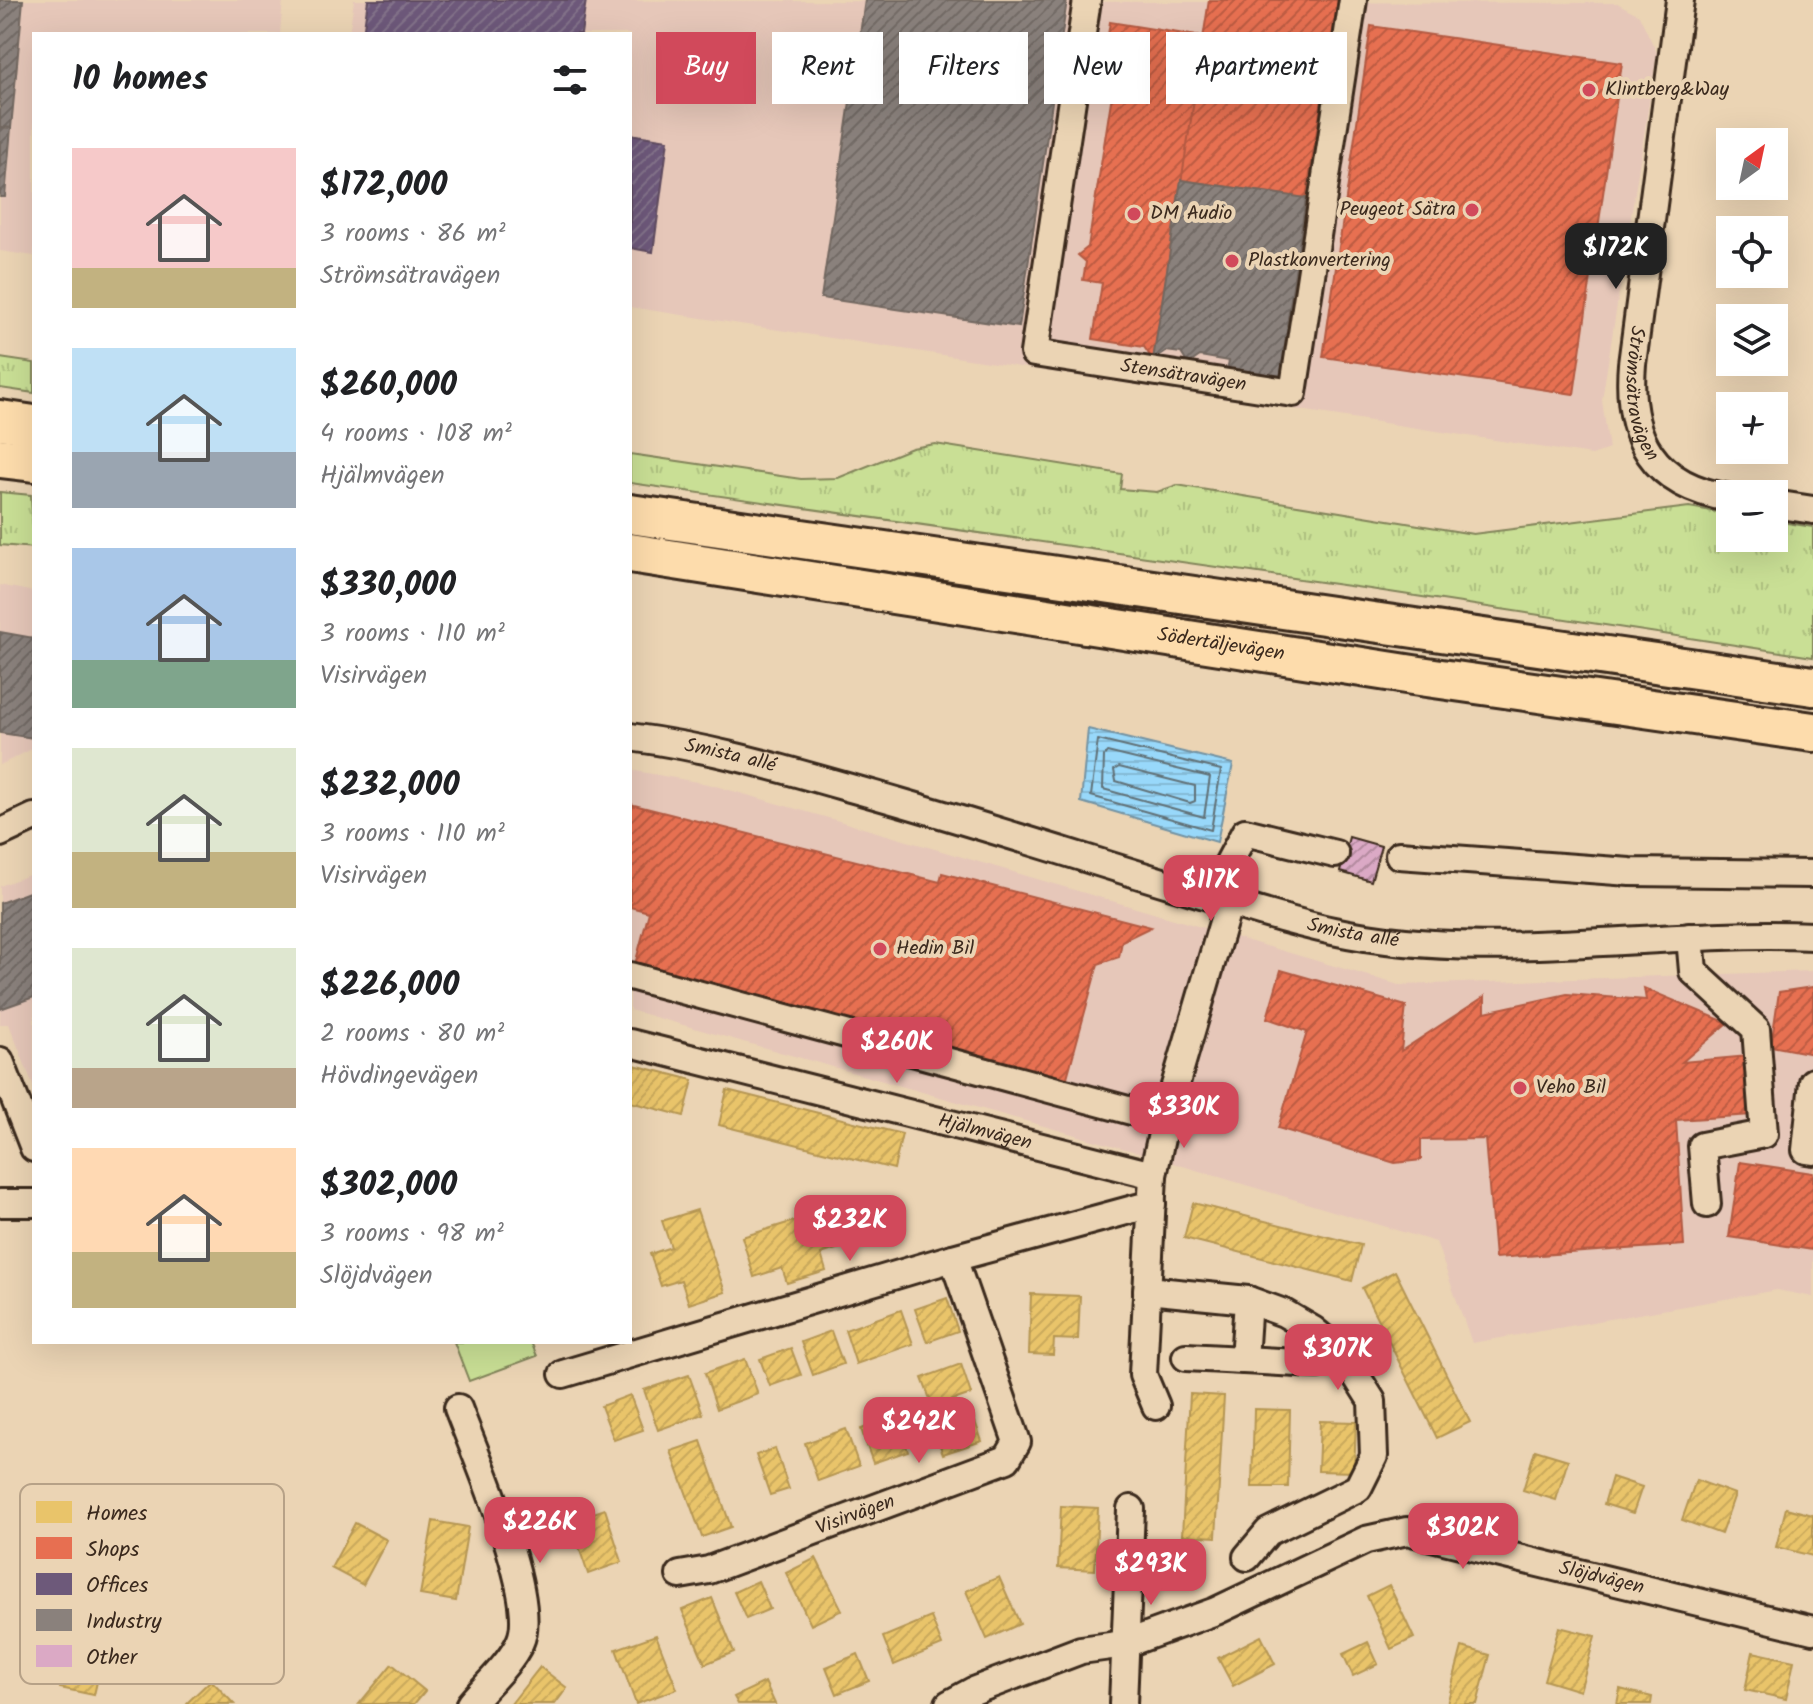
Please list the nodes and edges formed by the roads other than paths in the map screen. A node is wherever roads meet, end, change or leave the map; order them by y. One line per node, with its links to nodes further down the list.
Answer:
1 (1087, 0): 2 (street, Stensätravägen)
2 (1353, 0)
3 (1680, 0): 8 (street, Strömsätravägen)
4 (0, 420): 5 (highway)
5 (32, 425)
6 (0, 458): 7 (highway)
7 (32, 462)
8 (1716, 494)
9 (1788, 506): 10 (street)
10 (1813, 510)
11 (632, 514): 13 (highway)
12 (632, 553): 14 (highway, Södertäljevägen)
13 (1813, 686)
14 (1813, 732)
15 (632, 737): 21 (street, Smista allé)
16 (32, 818): 17 (street)
17 (0, 833)
18 (1335, 854): 21 (street)
19 (1399, 855): 20 (street)
20 (1813, 874)
21 (1223, 901): 23 (street, Smista allé); 28 (street)
22 (1813, 936): 23 (street, Smista allé)
23 (1690, 937): 35 (street)
24 (632, 977): 28 (street)
25 (632, 1044): 31 (street, Hjälmvägen)
26 (0, 1061): 29 (street)
27 (1813, 1082): 30 (street)
28 (1165, 1120): 31 (street)
29 (32, 1143)
30 (1813, 1151)
31 (1153, 1175): 34 (street)
32 (0, 1203): 33 (street)
33 (32, 1203)
34 (1152, 1204): 36 (street); 37 (street)
35 (1707, 1204)
36 (953, 1258): 42 (street); 47 (street, Visirvägen)
37 (1147, 1290): 38 (street); 43 (street)
38 (1248, 1300): 40 (street); 46 (street)
39 (1186, 1357): 40 (street)
40 (1244, 1360): 41 (street)
41 (1317, 1364)
42 (563, 1374)
43 (1156, 1406)
44 (458, 1408): 50 (street)
45 (1131, 1509): 49 (street)
46 (1247, 1557)
47 (680, 1575)
48 (1813, 1630): 49 (street, Slöjdvägen)
49 (1125, 1644): 51 (street, Slöjdvägen); 52 (street)
50 (470, 1704)
51 (949, 1704)
52 (1123, 1704)

